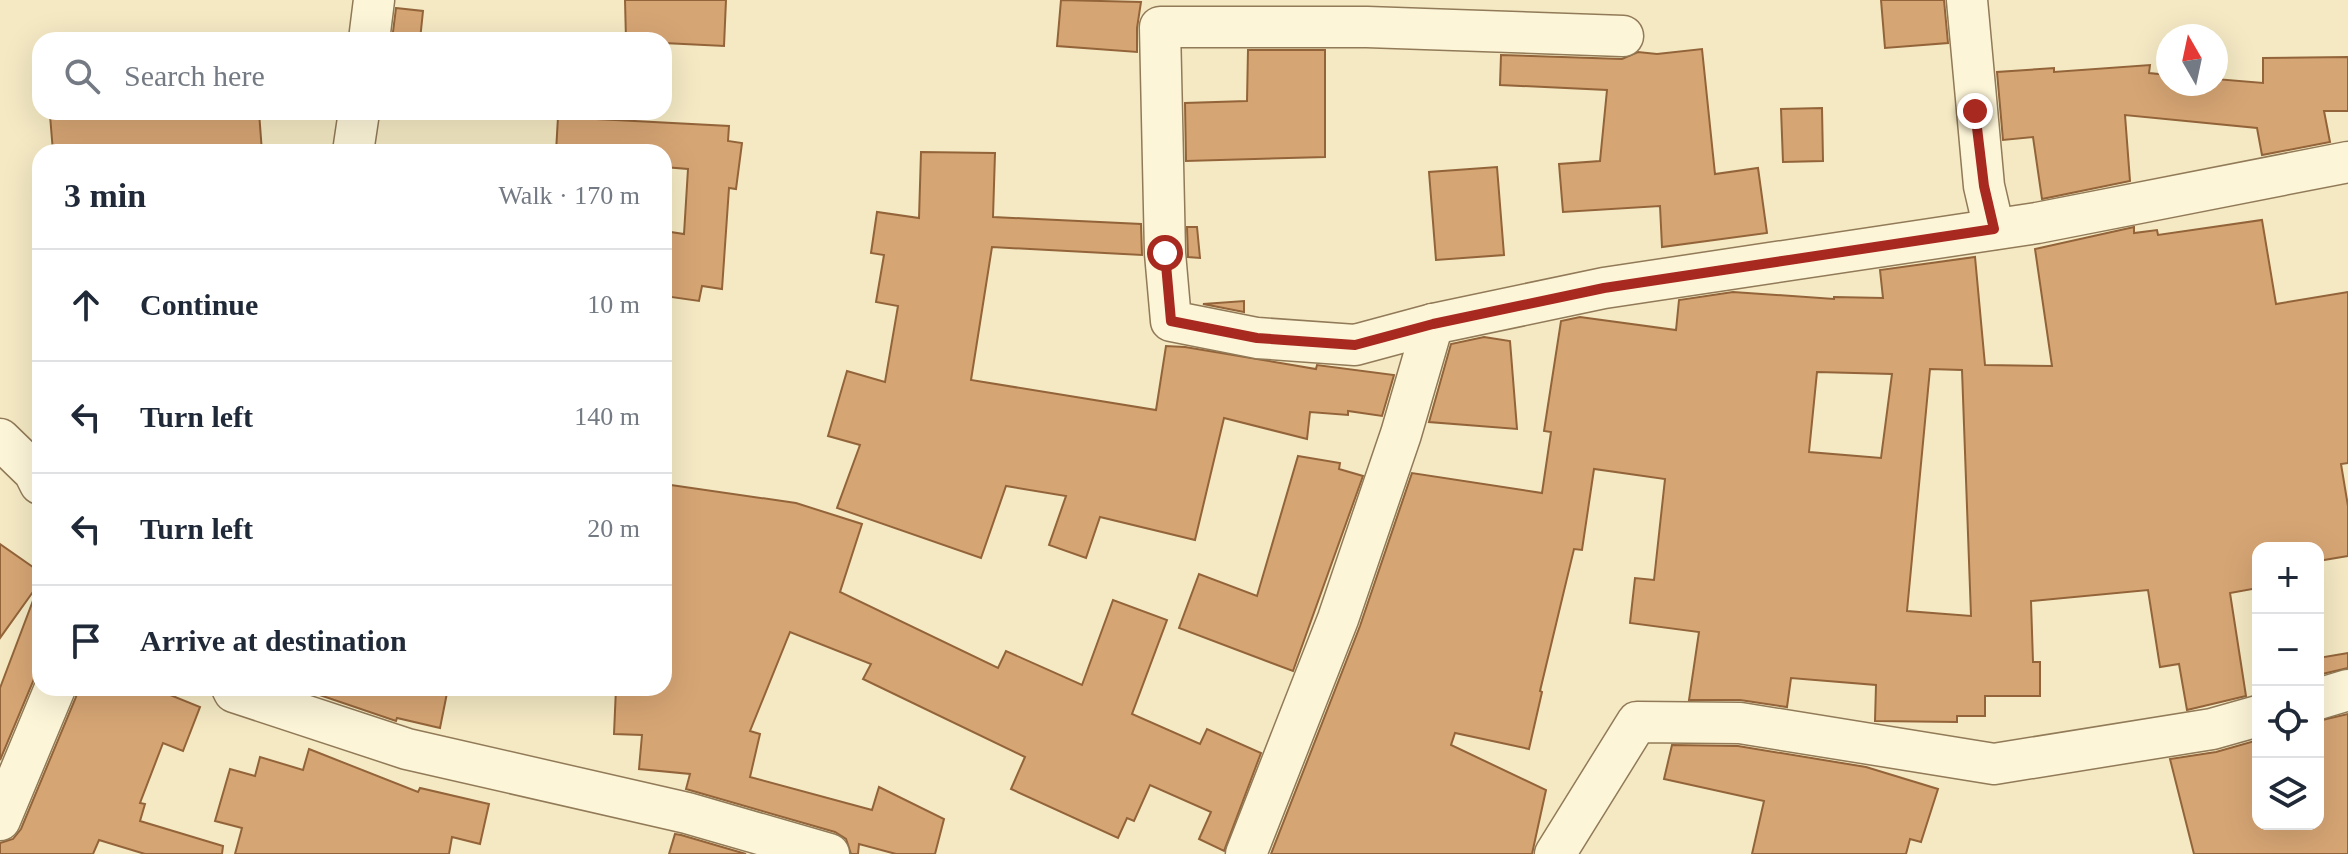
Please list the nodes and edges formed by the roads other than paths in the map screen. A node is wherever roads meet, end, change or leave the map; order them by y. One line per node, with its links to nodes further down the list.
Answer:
1 (374, 0): 3 (street)
2 (1967, 0): 8 (street)
3 (370, 32)
4 (1623, 36): 9 (street)
5 (358, 120): 6 (street)
6 (354, 144)
7 (2348, 162): 8 (street)
8 (1994, 229): 9 (street)
9 (1433, 324): 19 (street)
10 (0, 439): 11 (street)
11 (32, 470)
12 (2348, 690): 15 (street)
13 (52, 696): 17 (street)
14 (254, 696): 18 (street)
15 (2324, 697)
16 (2252, 718): 20 (street)
17 (0, 820)
18 (829, 854)
19 (1246, 854)
20 (1555, 854)

